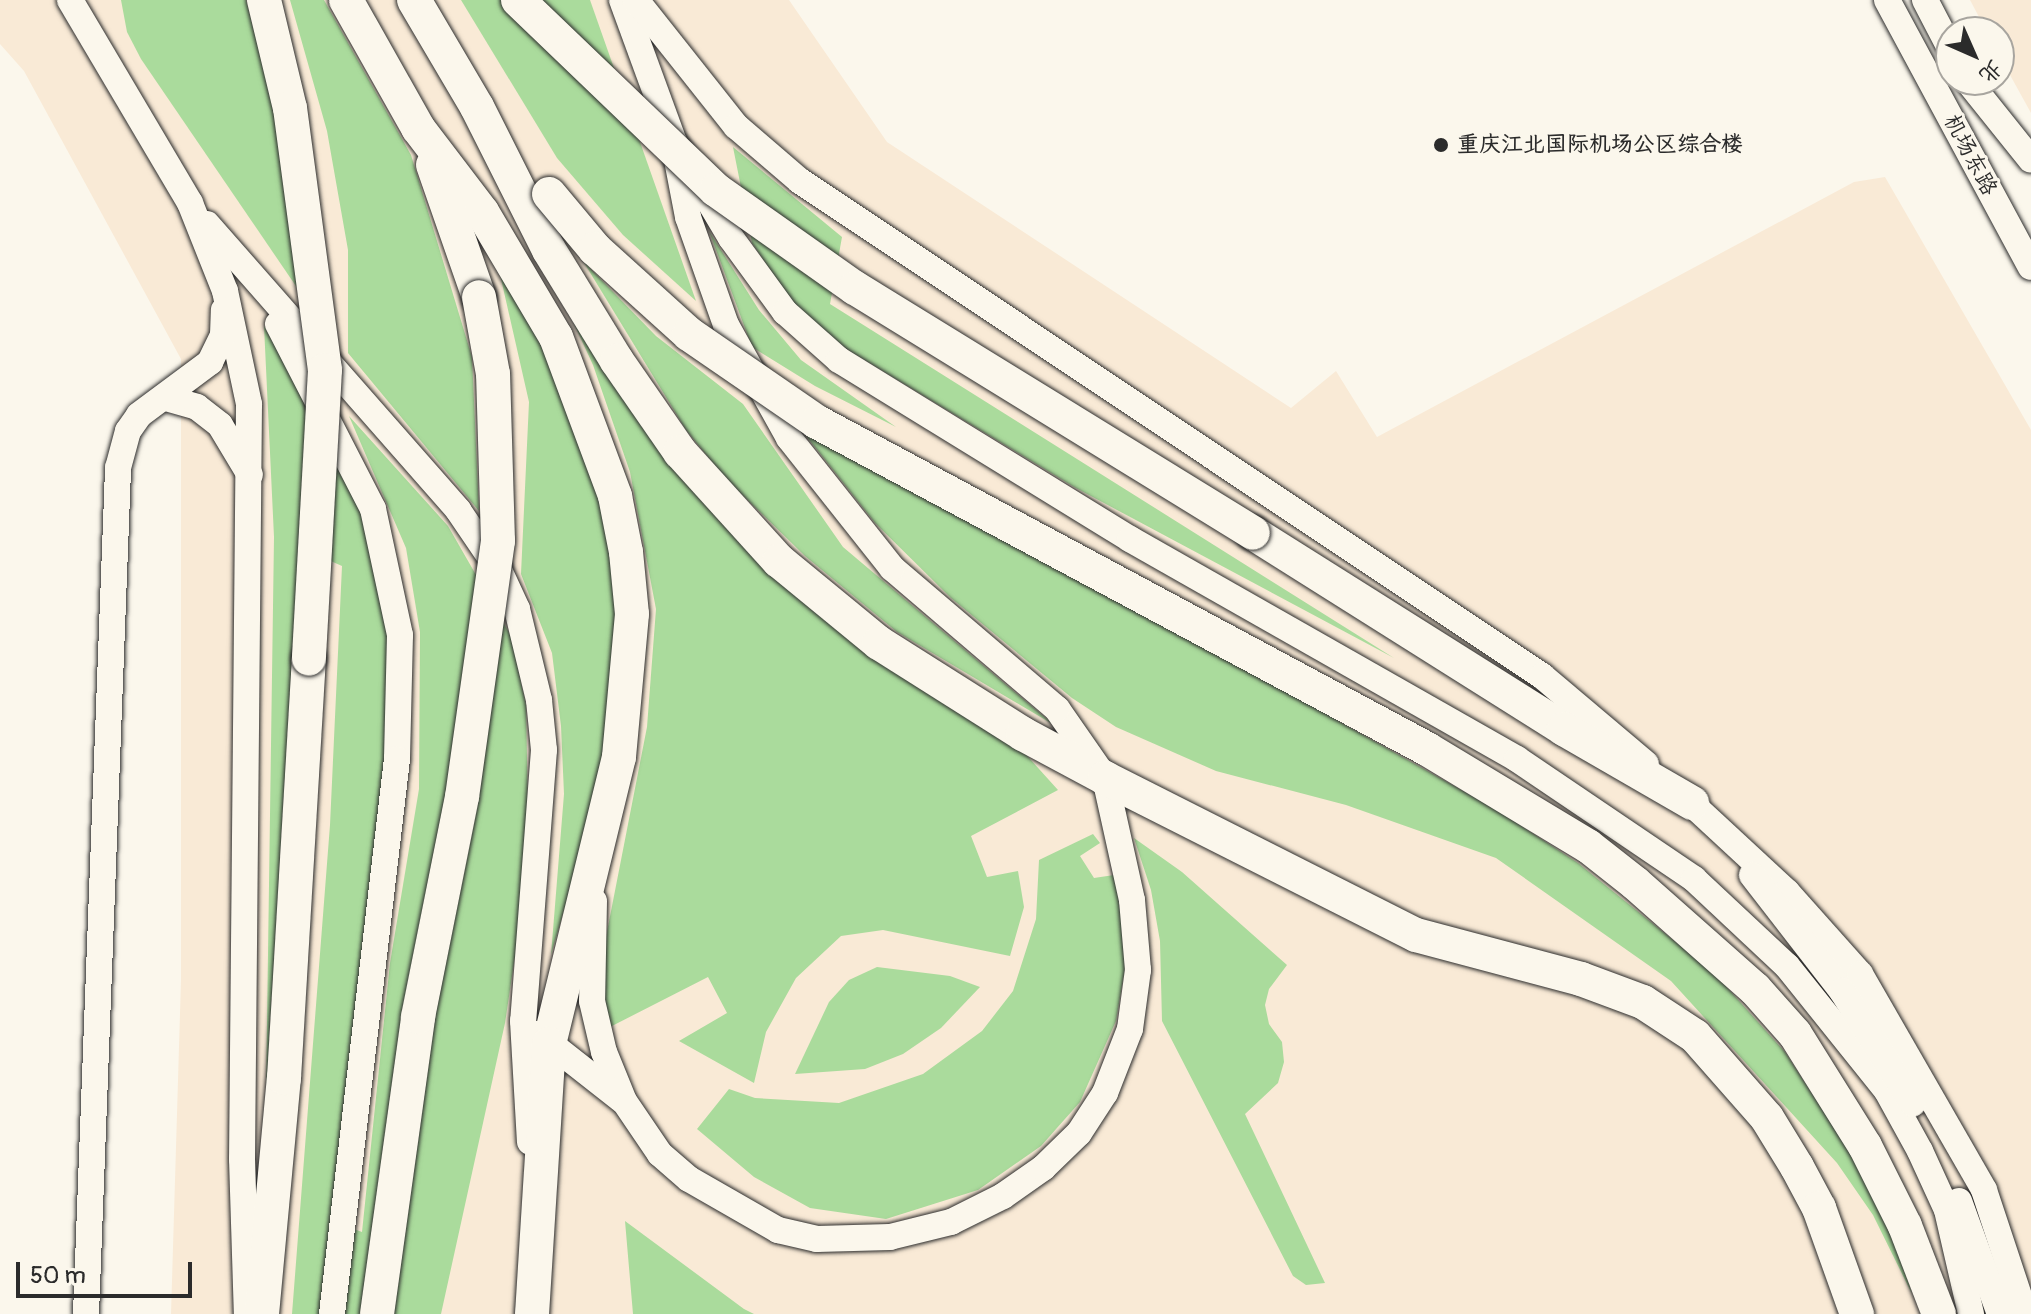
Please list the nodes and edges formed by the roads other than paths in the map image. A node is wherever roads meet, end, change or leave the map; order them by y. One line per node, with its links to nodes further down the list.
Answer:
1 (70, 0): 12 (main road)
2 (90, 0): 12 (main road)
3 (264, 0): 34 (highway, bridge)
4 (346, 0): 15 (highway)
5 (414, 0): 14 (highway)
6 (518, 0): 25 (highway, bridge)
7 (622, 0): 16 (main road)
8 (636, 0): 25 (main road)
9 (1887, 0): 19 (main road, 机场东路)
10 (1925, 0): 11 (main road)
11 (1935, 19)
12 (100, 55): 18 (main road)
13 (1980, 96): 17 (main road, 机场东路)
14 (477, 107): 24 (highway); 39 (highway, bridge)
15 (418, 128): 27 (highway); 36 (highway, bridge)
16 (674, 142): 24 (main road); 40 (main road)
17 (2031, 160)
18 (190, 203): 20 (main road); 21 (main road)
19 (2031, 267)
20 (257, 287): 28 (main road); 35 (main road)
21 (225, 291): 22 (main road); 23 (main road)
22 (166, 398): 23 (main road); 32 (main road)
23 (251, 478): 33 (main road)
24 (1105, 778): 30 (main road); 38 (highway)
25 (1692, 803): 26 (main road)
26 (1722, 832): 41 (main road); 42 (main road)
27 (595, 869): 29 (highway); 30 (main road)
28 (523, 1021): 29 (main road); 31 (main road)
29 (549, 1044): 30 (main road); 31 (highway)
30 (624, 1101)
31 (537, 1272): 37 (highway)
32 (86, 1314)
33 (247, 1314)
34 (262, 1314)
35 (332, 1314)
36 (377, 1314)
37 (532, 1314)
38 (1857, 1314)
39 (1939, 1314)
40 (1971, 1314)
41 (2000, 1314)
42 (2025, 1314)

